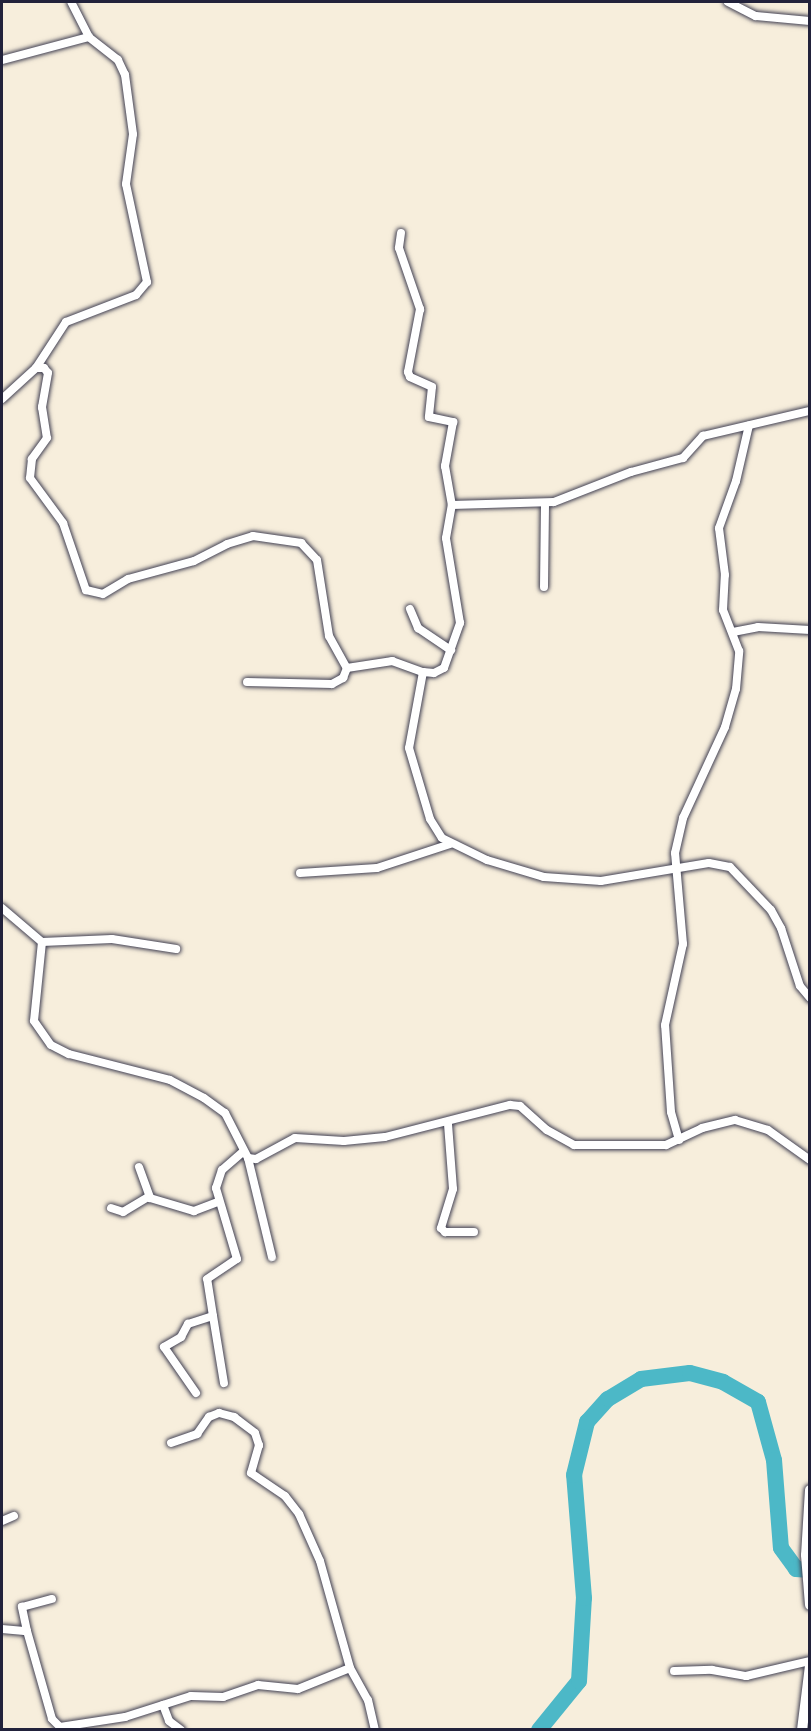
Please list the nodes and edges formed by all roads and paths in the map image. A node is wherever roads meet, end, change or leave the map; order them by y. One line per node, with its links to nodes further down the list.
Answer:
1 (71, 2): 4 (street)
2 (728, 2): 3 (street)
3 (810, 21)
4 (89, 37): 5 (street); 7 (street)
5 (2, 60)
6 (401, 233): 12 (street)
7 (36, 368): 8 (street); 18 (street)
8 (2, 399)
9 (810, 411): 10 (street)
10 (749, 425): 11 (street); 16 (street)
11 (544, 504): 12 (street); 13 (street)
12 (452, 505): 17 (street)
13 (544, 587)
14 (410, 609): 17 (street)
15 (810, 630): 16 (street)
16 (733, 632): 22 (street)
17 (451, 650): 19 (street)
18 (347, 668): 19 (street); 20 (street)
19 (423, 672): 21 (street)
20 (247, 682)
21 (450, 844): 22 (street); 23 (street)
22 (674, 868): 27 (street); 29 (street)
23 (300, 873)
24 (2, 908): 25 (street)
25 (42, 942): 26 (street); 30 (street)
26 (176, 949)
27 (810, 998)
28 (448, 1124): 29 (street); 30 (street); 36 (street)
29 (679, 1140): 31 (street)
30 (245, 1155): 34 (street); 37 (street)
31 (810, 1160)
32 (139, 1167): 33 (street)
33 (148, 1197): 34 (street); 35 (street)
34 (218, 1202): 38 (street)
35 (111, 1208)
36 (474, 1232)
37 (272, 1257)
38 (213, 1316): 39 (street); 40 (street)
39 (224, 1383)
40 (196, 1393)
41 (171, 1443): 52 (street)
42 (810, 1490): 45 (street)
43 (14, 1516): 44 (street)
44 (2, 1521)
45 (808, 1589): 47 (street)
46 (52, 1599): 49 (street)
47 (810, 1605)
48 (2, 1629): 49 (street)
49 (27, 1631): 54 (street)
50 (810, 1661): 53 (street)
51 (810, 1666): 57 (street)
52 (350, 1668): 54 (street); 56 (street)
53 (674, 1671)
54 (163, 1705): 55 (street)
55 (181, 1730)
56 (375, 1730)
57 (802, 1730)

